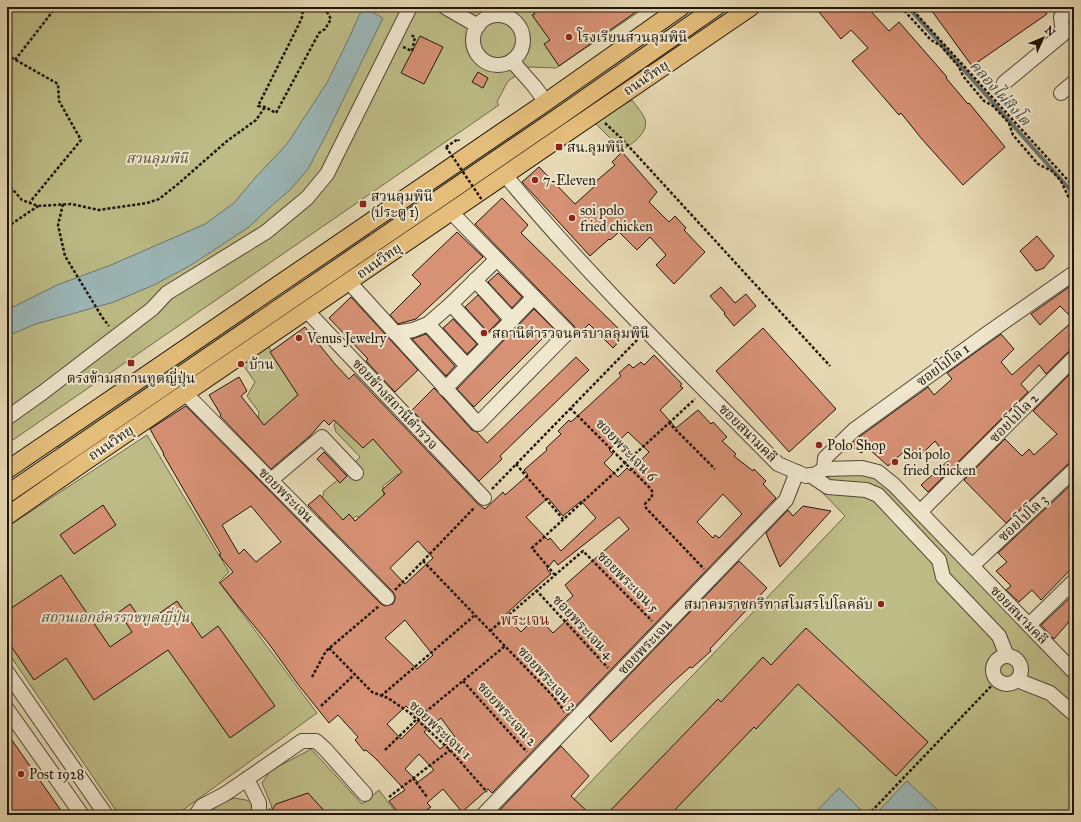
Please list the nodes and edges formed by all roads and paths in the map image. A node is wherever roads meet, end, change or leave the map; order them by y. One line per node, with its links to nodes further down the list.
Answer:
1 (56, 7): 15 (path)
2 (306, 7): 21 (path)
3 (324, 7): 21 (path)
4 (410, 7): 58 (street)
5 (445, 7): 12 (street)
6 (680, 7): 20 (main road)
7 (716, 7): 23 (main road, ถนนวิทยุ)
8 (751, 7): 22 (main road, ถนนวิทยุ)
9 (901, 7): 32 (path)
10 (910, 7): 28 (path)
11 (1072, 7): 18 (street)
12 (478, 26): 16 (street); 16 (street)
13 (412, 51): 13 (path)
14 (7, 55): 15 (path)
15 (15, 60): 30 (path)
16 (512, 61): 20 (street)
17 (1074, 82): 19 (street)
18 (1004, 83)
19 (1061, 93)
20 (546, 102): 34 (main road)
21 (266, 107): 31 (path)
22 (595, 113): 24 (main road, ถนนวิทยุ); 53 (path)
23 (557, 118): 24 (main road); 36 (main road, ถนนวิทยุ)
24 (567, 132): 26 (main road, ถนนวิทยุ)
25 (459, 141): 29 (path, bridge)
26 (505, 175): 35 (main road, ถนนวิทยุ); 55 (street, ซอยสนามคลี)
27 (7, 183): 30 (path)
28 (1074, 187)
29 (482, 200)
30 (30, 203): 33 (path)
31 (63, 204): 33 (path); 46 (path)
32 (1074, 204)
33 (38, 206): 37 (path)
34 (391, 208): 36 (main road); 60 (main road)
35 (451, 212): 38 (main road, ถนนวิทยุ); 39 (street)
36 (401, 224): 38 (main road); 63 (main road, ถนนวิทยุ)
37 (7, 227)
38 (411, 239): 42 (main road, ถนนวิทยุ)
39 (497, 259): 41 (street); 43 (street)
40 (1074, 273): 65 (street, ซอยโปโล 1)
41 (475, 280): 44 (street); 47 (street)
42 (348, 282): 45 (main road, ถนนวิทยุ); 49 (street)
43 (534, 297): 47 (street); 54 (street)
44 (451, 304): 48 (street); 50 (street)
45 (306, 310): 56 (main road, ถนนวิทยุ); 73 (street, ซอยข้างสถานีตำรวจ)
46 (102, 317)
47 (512, 320): 50 (street)
48 (428, 324): 49 (street); 52 (street)
49 (395, 333): 54 (street)
50 (488, 344): 52 (street)
51 (1074, 358): 74 (street, ซอยโปโล 2)
52 (467, 366): 54 (street)
53 (830, 366)
54 (445, 389)
55 (705, 390): 59 (path); 69 (street, ซอยสนามคลี)
56 (185, 393): 70 (main road, ถนนวิทยุ); 71 (street, ซอยพระเจน)
57 (570, 408): 62 (path, ซอยพระเจน 6)
58 (7, 418)
59 (669, 423): 62 (path); 64 (path)
60 (38, 449): 63 (main road); 66 (main road)
61 (516, 464): 76 (path)
62 (625, 464): 76 (path); 80 (path, ซอยพระเจน 6)
63 (49, 465): 70 (main road); 72 (main road, ถนนวิทยุ)
64 (715, 469)
65 (824, 469): 69 (street, ซอยสนามคลี); 74 (street, ซอยสนามคลี)
66 (7, 470)
67 (1074, 470): 78 (street, ซอยโปโล 3)
68 (356, 474): 71 (street)
69 (804, 474): 80 (street, ซอยพระเจน); 90 (street)
70 (58, 479): 75 (main road, ถนนวิทยุ)
71 (271, 480): 83 (street, ซอยพระเจน)
72 (7, 494)
73 (484, 498)
74 (920, 512): 78 (street, ซอยสนามคลี)
75 (7, 516)
76 (563, 519): 79 (path)
77 (423, 561): 84 (path, ซอยพระเจน 3)
78 (972, 566): 85 (street, ซอยสนามคลี)
79 (555, 575): 82 (path, ซอยพระเจน 5); 86 (path, ซอยพระเจน 5)
80 (713, 577): 86 (street, ซอยพระเจน)
81 (1074, 581): 85 (street)
82 (536, 590): 87 (path, ซอยพระเจน 5); 94 (path, ซอยพระเจน 4)
83 (387, 598)
84 (475, 615): 87 (path, ซอยพระเจน 3); 98 (path)
85 (1029, 625): 92 (street, ซอยสนามคลี)
86 (661, 630): 94 (street, ซอยพระเจน)
87 (490, 631): 88 (path, ซอยพระเจน 3)
88 (505, 646): 97 (path); 103 (path, ซอยพระเจน 3)
89 (329, 648): 93 (path, ซอยพระเจน 1)
90 (1007, 656): 95 (street); 96 (street)
91 (7, 672): 114 (street)
92 (1074, 672)
93 (355, 674): 98 (path, ซอยพระเจน 1); 99 (path)
94 (616, 677): 103 (street, ซอยพระเจน)
95 (997, 680): 96 (street); 118 (path)
96 (1017, 680): 101 (street)
97 (463, 681): 102 (path); 106 (path, ซอยพระเจน 2)
98 (381, 696): 102 (path, ซอยพระเจน 1)
99 (321, 706)
100 (7, 709): 113 (street)
101 (1074, 714)
102 (417, 719): 104 (path); 105 (path, ซอยพระเจน 1)
103 (573, 722): 106 (street, ซอยพระเจน)
104 (385, 750)
105 (450, 750): 107 (path); 112 (path, ซอยพระเจน 1)
106 (536, 761): 112 (street, ซอยพระเจน)
107 (413, 778): 110 (path); 111 (path)
108 (247, 779): 109 (street); 115 (street); 116 (street)
109 (365, 794)
110 (389, 796)
111 (427, 797)
112 (496, 802): 117 (street, ซอยพระเจน)
113 (82, 815)
114 (106, 815)
115 (196, 815)
116 (259, 815)
117 (483, 815)
118 (868, 815)

